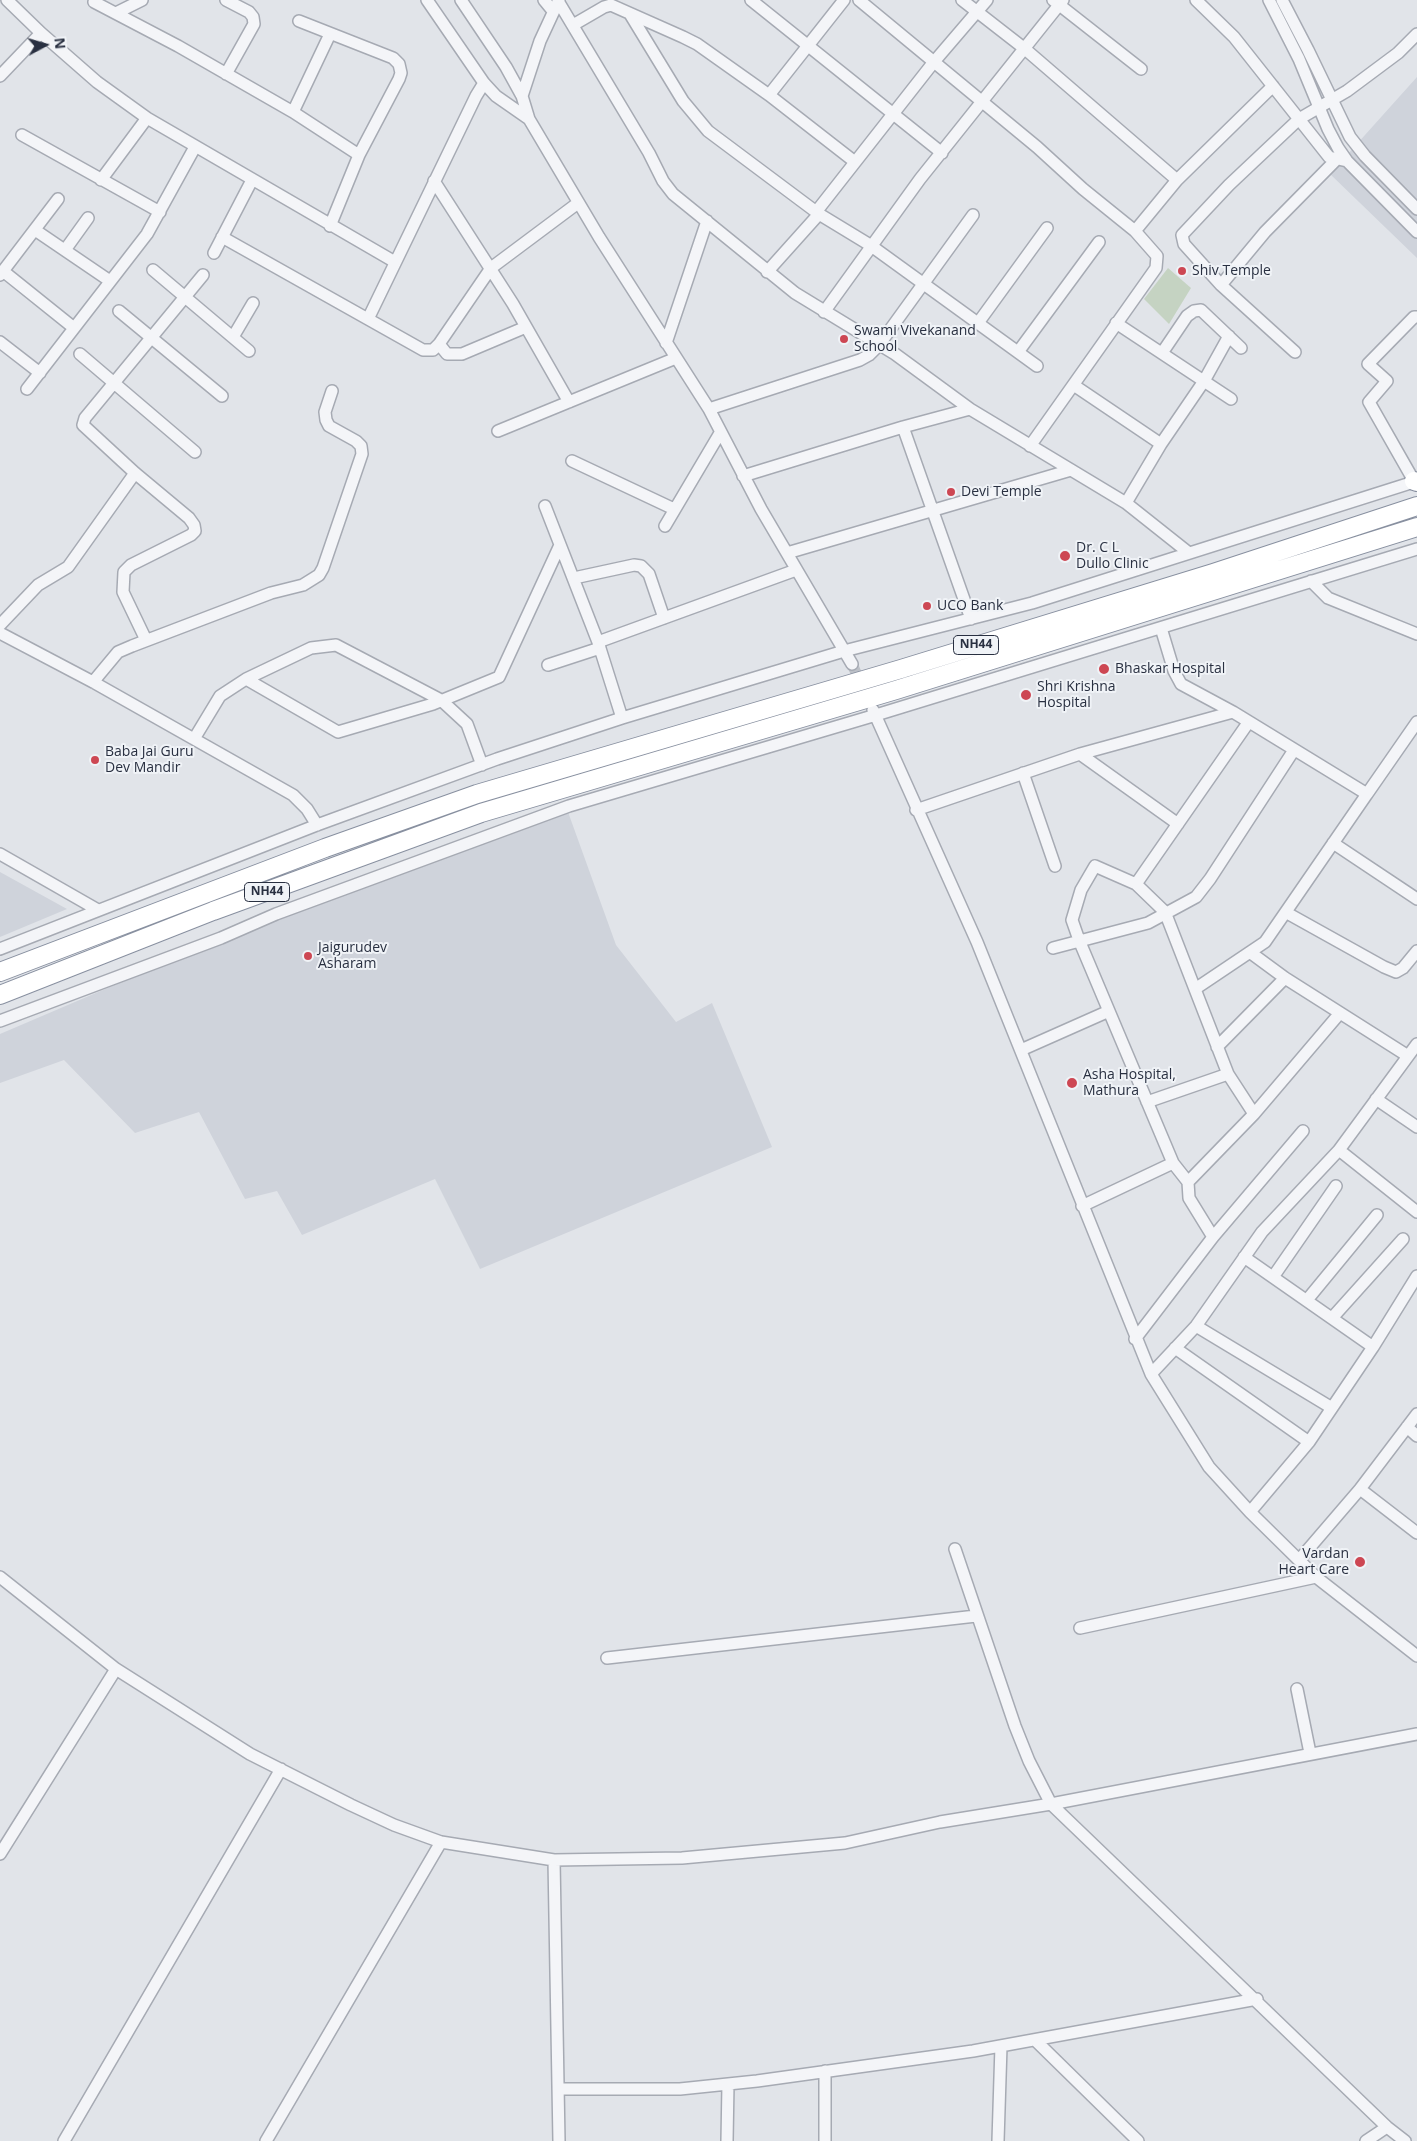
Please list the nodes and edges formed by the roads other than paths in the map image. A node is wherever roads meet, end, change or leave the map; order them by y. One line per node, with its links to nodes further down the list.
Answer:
1 (7, 0): 24 (street)
2 (142, 0): 20 (street)
3 (226, 0): 31 (street)
4 (427, 0): 33 (street)
5 (461, 0): 36 (street)
6 (544, 0): 18 (street)
7 (558, 0): 18 (street); 23 (street)
8 (751, 0): 27 (street)
9 (844, 0): 27 (street)
10 (859, 0): 29 (street)
11 (962, 0): 19 (street)
12 (987, 0): 19 (street)
13 (1196, 0): 34 (street)
14 (1269, 0): 39 (street)
15 (1282, 0): 37 (street)
16 (94, 2): 20 (street)
17 (1059, 2): 28 (street); 30 (street)
18 (553, 11): 36 (street)
19 (978, 12): 28 (street); 29 (street)
20 (116, 13): 31 (street)
21 (630, 14): 23 (street); 35 (street); 59 (street)
22 (299, 21): 25 (street)
23 (573, 25): 62 (street)
24 (41, 34): 32 (street); 42 (street)
25 (330, 34): 40 (street); 48 (street)
26 (1417, 34): 37 (street)
27 (810, 45): 35 (street); 41 (street)
28 (1025, 49): 38 (street); 53 (street)
29 (933, 62): 38 (street); 41 (street)
30 (1141, 69)
31 (226, 74): 40 (street)
32 (0, 76)
33 (484, 83): 43 (street); 54 (street)
34 (1273, 86): 44 (street); 53 (street)
35 (769, 95): 50 (street)
36 (522, 96): 43 (street)
37 (1333, 101): 39 (street); 57 (street)
38 (982, 103): 47 (street); 67 (street)
39 (1320, 108): 44 (street); 49 (street)
40 (293, 112): 48 (street)
41 (893, 112): 47 (street); 50 (street)
42 (147, 118): 46 (street); 51 (street)
43 (529, 119): 56 (street)
44 (1298, 119): 49 (street); 81 (street)
45 (22, 135): 51 (street)
46 (195, 147): 52 (street); 58 (street)
47 (942, 153): 70 (street)
48 (359, 155): 64 (street)
49 (1341, 161): 63 (street); 81 (street)
50 (855, 162): 59 (street)
51 (101, 180): 58 (street)
52 (252, 180): 64 (street); 68 (street)
53 (1177, 180): 67 (street)
54 (434, 181): 73 (street); 74 (street)
55 (58, 200): 66 (street)
56 (578, 203): 74 (street); 96 (street)
57 (1417, 209)
58 (160, 212): 79 (street)
59 (817, 213): 70 (street); 76 (street)
60 (973, 215): 80 (street)
61 (88, 218): 71 (street)
62 (707, 221): 76 (street); 96 (street)
63 (1414, 224)
64 (330, 226): 73 (street)
65 (1047, 228): 88 (street)
66 (35, 230): 71 (street); 77 (street)
67 (1135, 231): 89 (street)
68 (222, 237): 72 (street); 87 (street)
69 (1099, 242): 101 (street)
70 (870, 245): 80 (street); 85 (street)
71 (65, 250): 79 (street)
72 (214, 254)
73 (395, 262): 87 (street)
74 (491, 268): 90 (street); 97 (street)
75 (153, 270): 82 (street)
76 (767, 272): 85 (street)
77 (2, 273): 91 (street)
78 (203, 275): 82 (street)
79 (110, 281): 91 (street)
80 (923, 285): 88 (street); 98 (street)
81 (1222, 285): 102 (street)
82 (185, 296): 93 (street); 94 (street)
83 (253, 303): 94 (street)
84 (119, 312): 93 (street)
85 (824, 312): 98 (street)
86 (1417, 317): 128 (street)
87 (368, 319): 97 (street)
88 (978, 323): 101 (street)
89 (1116, 323): 103 (street); 110 (street)
90 (526, 327): 97 (street); 115 (street)
91 (74, 328): 107 (street)
92 (1229, 336): 99 (street); 103 (street); 108 (street)
93 (152, 337): 109 (street); 113 (street)
94 (233, 337): 100 (street)
95 (0, 342): 107 (street)
96 (666, 343): 105 (street)
97 (439, 344)
98 (879, 345): 116 (street); 117 (street)
99 (1242, 348)
100 (248, 351)
101 (1018, 352): 106 (street)
102 (1295, 352)
103 (1162, 353): 108 (street)
104 (80, 354): 109 (street)
105 (676, 358): 115 (street); 116 (street)
106 (1037, 366)
107 (40, 373): 111 (street)
108 (1204, 381): 114 (street); 121 (street)
109 (114, 382): 123 (street); 126 (street)
110 (1075, 386): 121 (street); 122 (street)
111 (27, 389)
112 (332, 391): 149 (street)
113 (222, 396)
114 (1231, 399)
115 (569, 402): 119 (street)
116 (709, 409): 120 (street)
117 (970, 409): 118 (street); 122 (street)
118 (903, 427): 127 (street); 133 (street)
119 (498, 431)
120 (720, 433): 127 (street); 132 (street)
121 (1162, 444): 129 (street)
122 (1030, 446): 125 (street)
123 (195, 452)
124 (572, 462): 132 (street)
125 (1071, 470): 129 (street); 133 (street)
126 (134, 473): 145 (street); 149 (street)
127 (744, 476): 138 (street)
128 (1416, 481): 139 (street)
129 (1126, 503): 139 (street)
130 (545, 506): 136 (street)
131 (1417, 506): 184 (highway, NH44)
132 (674, 509): 134 (street)
133 (932, 509): 138 (street); 144 (street)
134 (665, 526)
135 (1417, 527): 187 (highway, NH44)
136 (560, 545): 141 (street); 156 (street)
137 (1417, 549): 142 (street)
138 (787, 553): 140 (street)
139 (1189, 553): 144 (street)
140 (796, 570): 143 (street); 151 (street)
141 (574, 578): 143 (street); 150 (street)
142 (1312, 581): 146 (street); 148 (street)
143 (664, 618): 150 (street)
144 (971, 619): 151 (street)
145 (0, 625)
146 (1161, 628): 157 (street); 158 (street)
147 (0, 633): 155 (street)
148 (1417, 634)
149 (146, 640): 155 (street)
150 (599, 645): 153 (street); 159 (street)
151 (844, 651): 152 (street); 159 (street)
152 (852, 664)
153 (548, 665)
154 (246, 679): 156 (street); 156 (street); 162 (street)
155 (93, 682): 162 (street)
156 (441, 700): 165 (street)
157 (1233, 712): 161 (street); 164 (street)
158 (874, 713): 168 (street); 190 (street)
159 (622, 718): 165 (street)
160 (1417, 722): 167 (street)
161 (1248, 723): 163 (street); 169 (street)
162 (194, 739): 170 (street)
163 (1294, 750): 167 (street); 177 (street)
164 (1080, 754): 166 (street); 169 (street)
165 (482, 765): 170 (street)
166 (1023, 773): 168 (street); 173 (street)
167 (1367, 794): 171 (street)
168 (916, 810): 193 (street)
169 (1178, 824): 174 (street)
170 (317, 825): 176 (street)
171 (1333, 843): 175 (street); 178 (street)
172 (0, 854): 176 (street)
173 (1055, 866)
174 (1136, 884): 177 (street); 179 (street)
175 (1417, 899)
176 (98, 910): 181 (street)
177 (1165, 912): 179 (street); 186 (street)
178 (1287, 913): 182 (street); 183 (street)
179 (1079, 940): 180 (street); 188 (street)
180 (1053, 948)
181 (0, 949)
182 (1417, 951)
183 (1251, 953): 185 (street); 186 (street)
184 (0, 972)
185 (1285, 978): 189 (street); 192 (street)
186 (1194, 989): 192 (street)
187 (0, 995)
188 (1109, 1011): 193 (street); 197 (street)
189 (1340, 1013): 194 (street); 198 (street)
190 (0, 1021)
191 (1417, 1044): 194 (street)
192 (1217, 1046): 195 (street)
193 (1021, 1050): 205 (street)
194 (1408, 1056): 196 (street)
195 (1228, 1074): 197 (street); 198 (street)
196 (1376, 1099): 199 (street); 201 (street)
197 (1147, 1102): 202 (street)
198 (1254, 1114): 203 (street)
199 (1417, 1127)
200 (1303, 1131): 208 (street)
201 (1339, 1150): 206 (street); 210 (street)
202 (1172, 1163): 203 (street); 205 (street)
203 (1188, 1182): 208 (street)
204 (1336, 1186): 212 (street)
205 (1082, 1206): 216 (street)
206 (1417, 1212)
207 (1376, 1215): 213 (street)
208 (1213, 1237): 216 (street)
209 (1403, 1239): 214 (street)
210 (1244, 1257): 212 (street); 215 (street)
211 (1417, 1276): 217 (street)
212 (1273, 1277): 213 (street)
213 (1307, 1300): 214 (street)
214 (1332, 1318): 217 (street)
215 (1196, 1326): 218 (street); 220 (street)
216 (1135, 1339): 219 (street)
217 (1373, 1347): 220 (street)
218 (1175, 1348): 219 (street); 224 (street)
219 (1151, 1374): 226 (street)
220 (1332, 1408): 224 (street)
221 (1417, 1414): 222 (street)
222 (1406, 1428): 223 (street); 225 (street)
223 (1417, 1436)
224 (1309, 1442): 226 (street)
225 (1360, 1488): 227 (street); 229 (street)
226 (1250, 1512): 229 (street)
227 (1417, 1533)
228 (955, 1549): 232 (street)
229 (1299, 1560): 231 (street)
230 (0, 1577): 236 (street)
231 (1316, 1577): 233 (street); 234 (street)
232 (976, 1616): 235 (street); 241 (street)
233 (1080, 1628)
234 (1417, 1656)
235 (607, 1658)
236 (116, 1668): 240 (street); 243 (street)
237 (1297, 1689): 239 (street)
238 (1417, 1734): 239 (street)
239 (1310, 1753): 241 (street)
240 (281, 1769): 242 (street); 252 (street)
241 (1052, 1804): 244 (street); 245 (street)
242 (441, 1842): 244 (street); 253 (street)
243 (0, 1854)
244 (554, 1860): 250 (street)
245 (1257, 1999): 246 (street); 251 (street)
246 (1035, 2040): 247 (street); 258 (street)
247 (1002, 2046): 248 (street); 257 (street)
248 (825, 2071): 249 (street); 256 (street)
249 (728, 2084): 250 (street); 255 (street)
250 (558, 2089): 254 (street)
251 (1387, 2127): 259 (street); 260 (street)
252 (64, 2141)
253 (266, 2141)
254 (559, 2141)
255 (727, 2141)
256 (826, 2141)
257 (998, 2141)
258 (1138, 2141)
259 (1366, 2141)
260 (1405, 2141)

